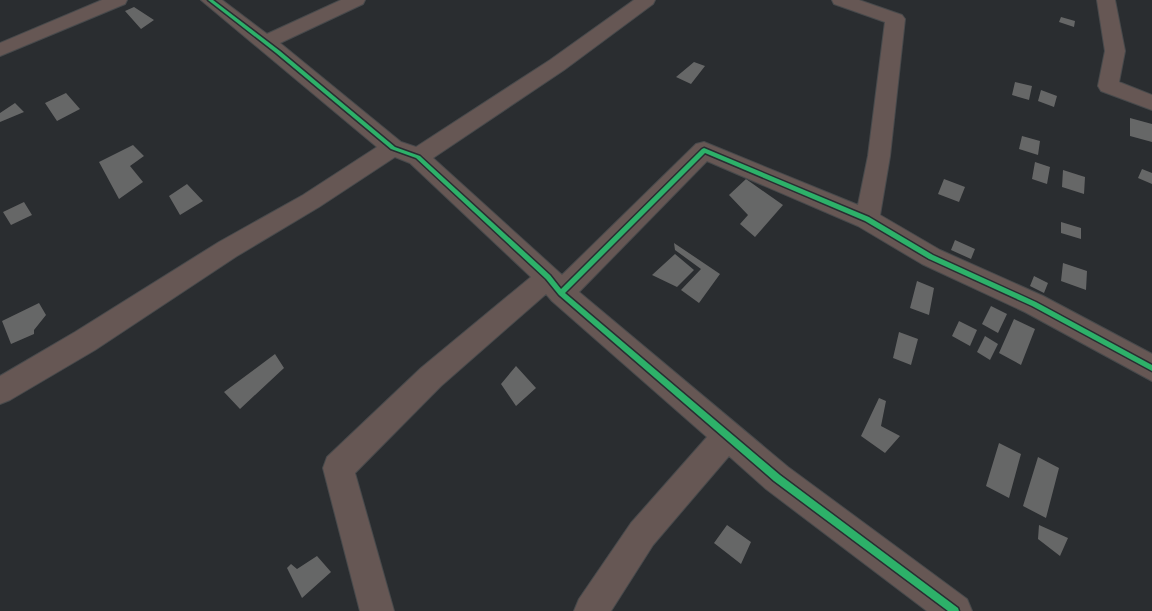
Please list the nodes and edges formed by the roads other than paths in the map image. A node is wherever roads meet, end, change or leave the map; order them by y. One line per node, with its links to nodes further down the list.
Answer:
1 (118, 0): 8 (street)
2 (210, 0): 7 (street)
3 (356, 0): 7 (street)
4 (646, 0): 11 (street)
5 (841, 0): 12 (street)
6 (1106, 0): 9 (street)
7 (266, 42): 10 (street)
8 (0, 50)
9 (1152, 103)
10 (393, 148): 11 (street); 15 (street)
11 (418, 157): 13 (street)
12 (867, 219): 13 (street); 14 (street)
13 (554, 285): 16 (street); 17 (street)
14 (1152, 368)
15 (0, 391)
16 (727, 436): 18 (street); 19 (street)
17 (377, 611)
18 (591, 611)
19 (955, 611)

